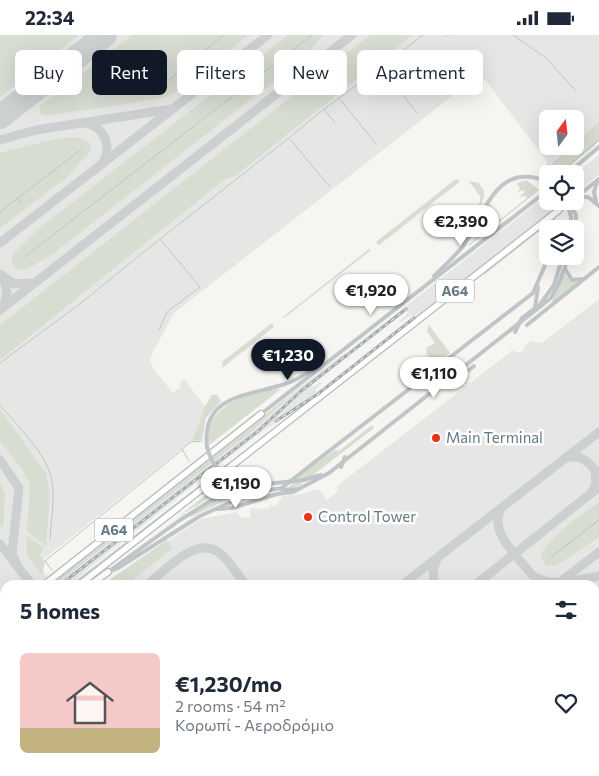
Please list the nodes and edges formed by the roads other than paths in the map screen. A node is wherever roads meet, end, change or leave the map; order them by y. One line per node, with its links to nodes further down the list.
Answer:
1 (599, 147): 2 (street)
2 (578, 165)
3 (539, 179): 17 (street)
4 (598, 180): 5 (street); 8 (street)
5 (584, 191)
6 (539, 196): 17 (street)
7 (584, 197): 8 (street)
8 (597, 204)
9 (559, 210): 10 (street); 34 (highway, Α64)
10 (552, 220)
11 (546, 265): 18 (street)
12 (560, 265): 20 (street, bridge)
13 (566, 265): 15 (street)
14 (599, 267): 16 (street)
15 (565, 268): 16 (street); 19 (street)
16 (585, 278): 19 (street)
17 (426, 284): 22 (street)
18 (538, 285): 19 (street); 30 (street)
19 (534, 311): 29 (street)
20 (522, 318): 21 (street, bridge); 26 (street, bridge)
21 (515, 332)
22 (326, 362): 25 (street, Α64); 28 (street, bridge)
23 (474, 366): 24 (street)
24 (469, 369)
25 (261, 414): 33 (highway, Α64)
26 (345, 457): 27 (street, bridge); 28 (street, bridge)
27 (341, 467)
28 (274, 483): 32 (street, bridge)
29 (301, 489): 30 (street); 31 (street)
30 (272, 490): 31 (street)
31 (215, 509): 32 (street)
32 (108, 572): 35 (highway)
33 (50, 580)
34 (85, 580)
35 (97, 580)

